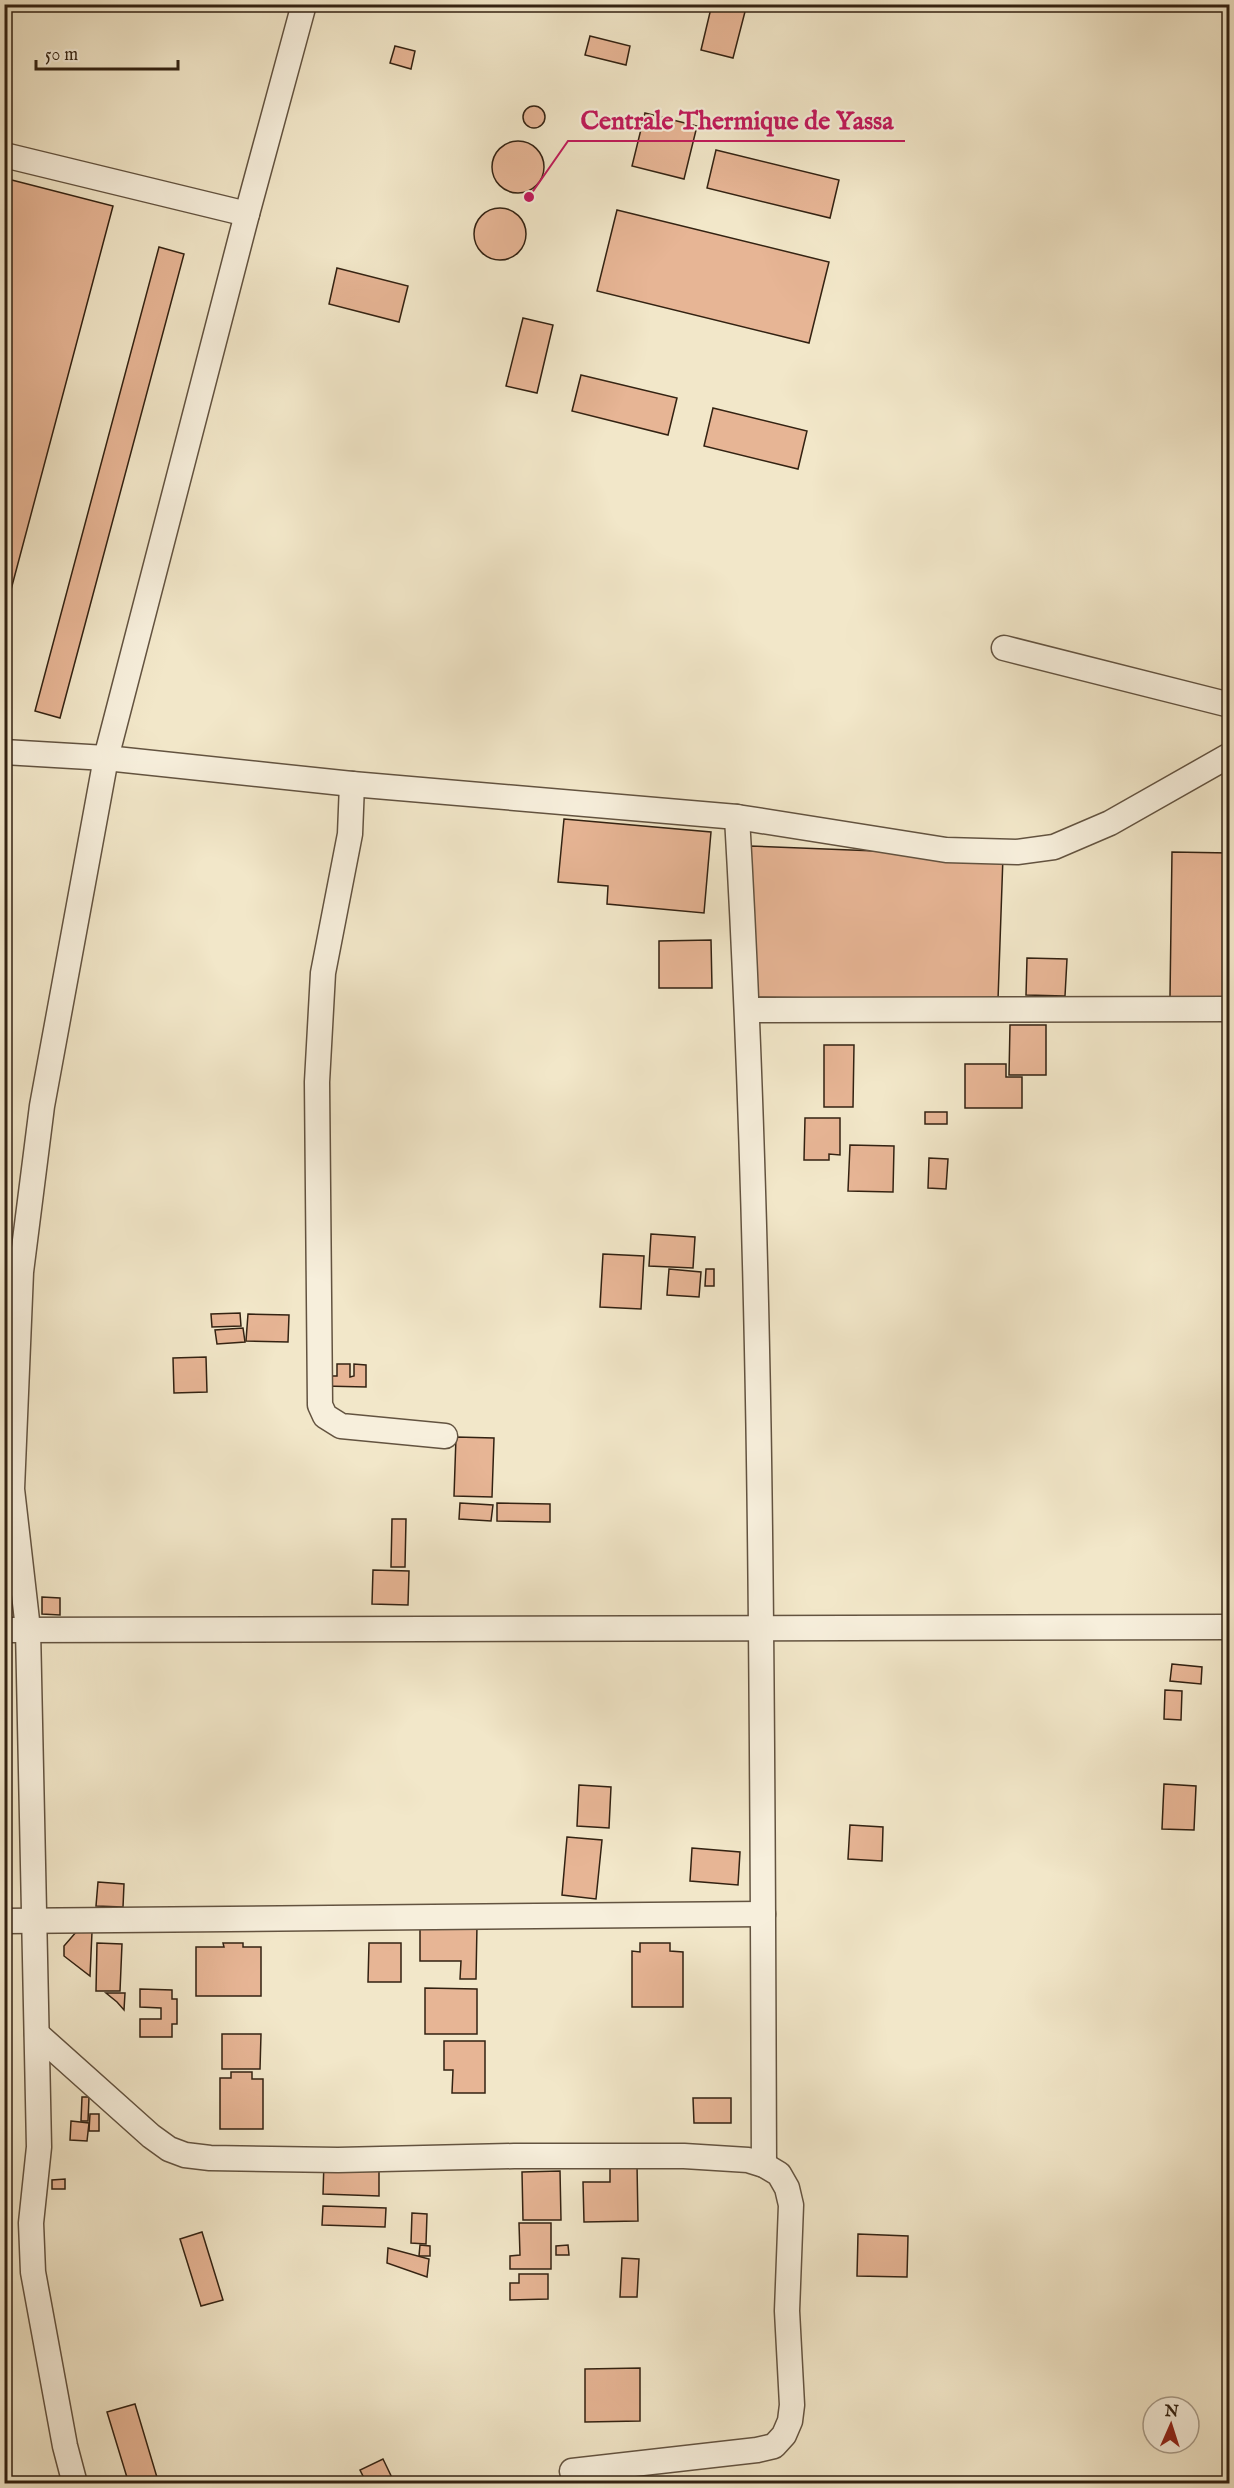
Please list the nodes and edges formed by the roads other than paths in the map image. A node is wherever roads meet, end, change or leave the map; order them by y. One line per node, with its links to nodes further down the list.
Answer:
1 (304, 4): 3 (street)
2 (4, 155): 3 (street)
3 (247, 214): 8 (street)
4 (1004, 648): 5 (street)
5 (1230, 705)
6 (4, 752): 8 (street)
7 (1230, 755): 10 (street)
8 (106, 758): 9 (street); 16 (street)
9 (352, 784): 10 (street); 13 (street)
10 (737, 817): 12 (street)
11 (1230, 1009): 12 (street)
12 (748, 1010): 15 (street)
13 (445, 1436)
14 (1230, 1627): 15 (street)
15 (762, 1628): 16 (street); 17 (street)
16 (16, 1629): 19 (street)
17 (763, 1914): 19 (street); 21 (street)
18 (4, 1921): 19 (street)
19 (34, 1921): 20 (street)
20 (37, 2034): 21 (street); 23 (street)
21 (765, 2165): 22 (street)
22 (572, 2470)
23 (75, 2484)

